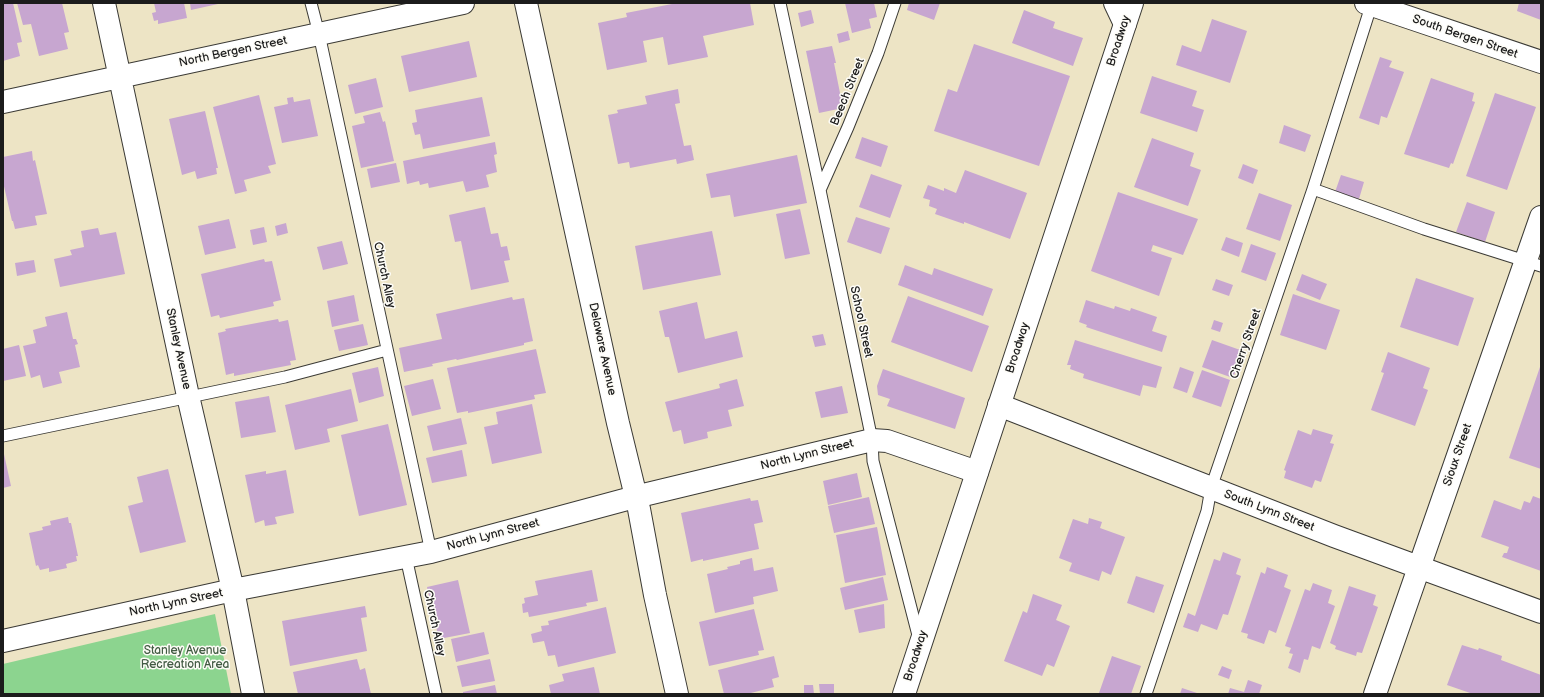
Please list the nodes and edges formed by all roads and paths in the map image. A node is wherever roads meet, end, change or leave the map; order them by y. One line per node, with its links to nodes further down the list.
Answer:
1 (104, 3): 13 (street, Stanley Avenue)
2 (311, 3): 11 (lane, Church Alley)
3 (463, 3): 11 (street, North Bergen Street)
4 (526, 3): 26 (street, Delaware Avenue)
5 (780, 3): 16 (lane, School Street)
6 (895, 3): 16 (lane, Beech Street)
7 (1115, 3): 10 (street)
8 (1132, 3): 10 (street, Broadway)
9 (1370, 4): 12 (street, South Bergen Street); 15 (lane, Cherry Street)
10 (1125, 24): 21 (street, Broadway)
11 (319, 34): 13 (street, North Bergen Street); 19 (lane, Church Alley)
12 (1541, 62)
13 (120, 77): 14 (street, North Bergen Street); 20 (street, Stanley Avenue)
14 (3, 102)
15 (1313, 189): 18 (lane); 25 (lane, Cherry Street)
16 (820, 190): 23 (lane, School Street)
17 (1541, 217): 18 (street, Sioux Street)
18 (1533, 263): 29 (street, Sioux Street)
19 (387, 350): 20 (lane); 27 (lane, Church Alley)
20 (188, 396): 22 (lane); 30 (street, Stanley Avenue)
21 (999, 406): 24 (street, Broadway); 25 (street, South Lynn Street)
22 (3, 436)
23 (872, 440): 24 (street, North Lynn Street); 26 (street, North Lynn Street); 33 (lane, School Street)
24 (977, 472): 33 (street, Broadway)
25 (1211, 488): 29 (street, South Lynn Street); 38 (lane, Cherry Street)
26 (635, 497): 27 (street, North Lynn Street); 36 (street, Delaware Avenue)
27 (431, 552): 28 (street, North Lynn Street)
28 (406, 557): 30 (street, North Lynn Street); 35 (lane, Church Alley)
29 (1420, 568): 31 (street, South Lynn Street); 39 (street, Sioux Street)
30 (233, 590): 32 (street, North Lynn Street); 34 (street, Stanley Avenue)
31 (1541, 612)
32 (3, 641)
33 (920, 645): 37 (street, Broadway)
34 (253, 694)
35 (436, 694)
36 (677, 694)
37 (904, 694)
38 (1146, 694)
39 (1375, 694)

